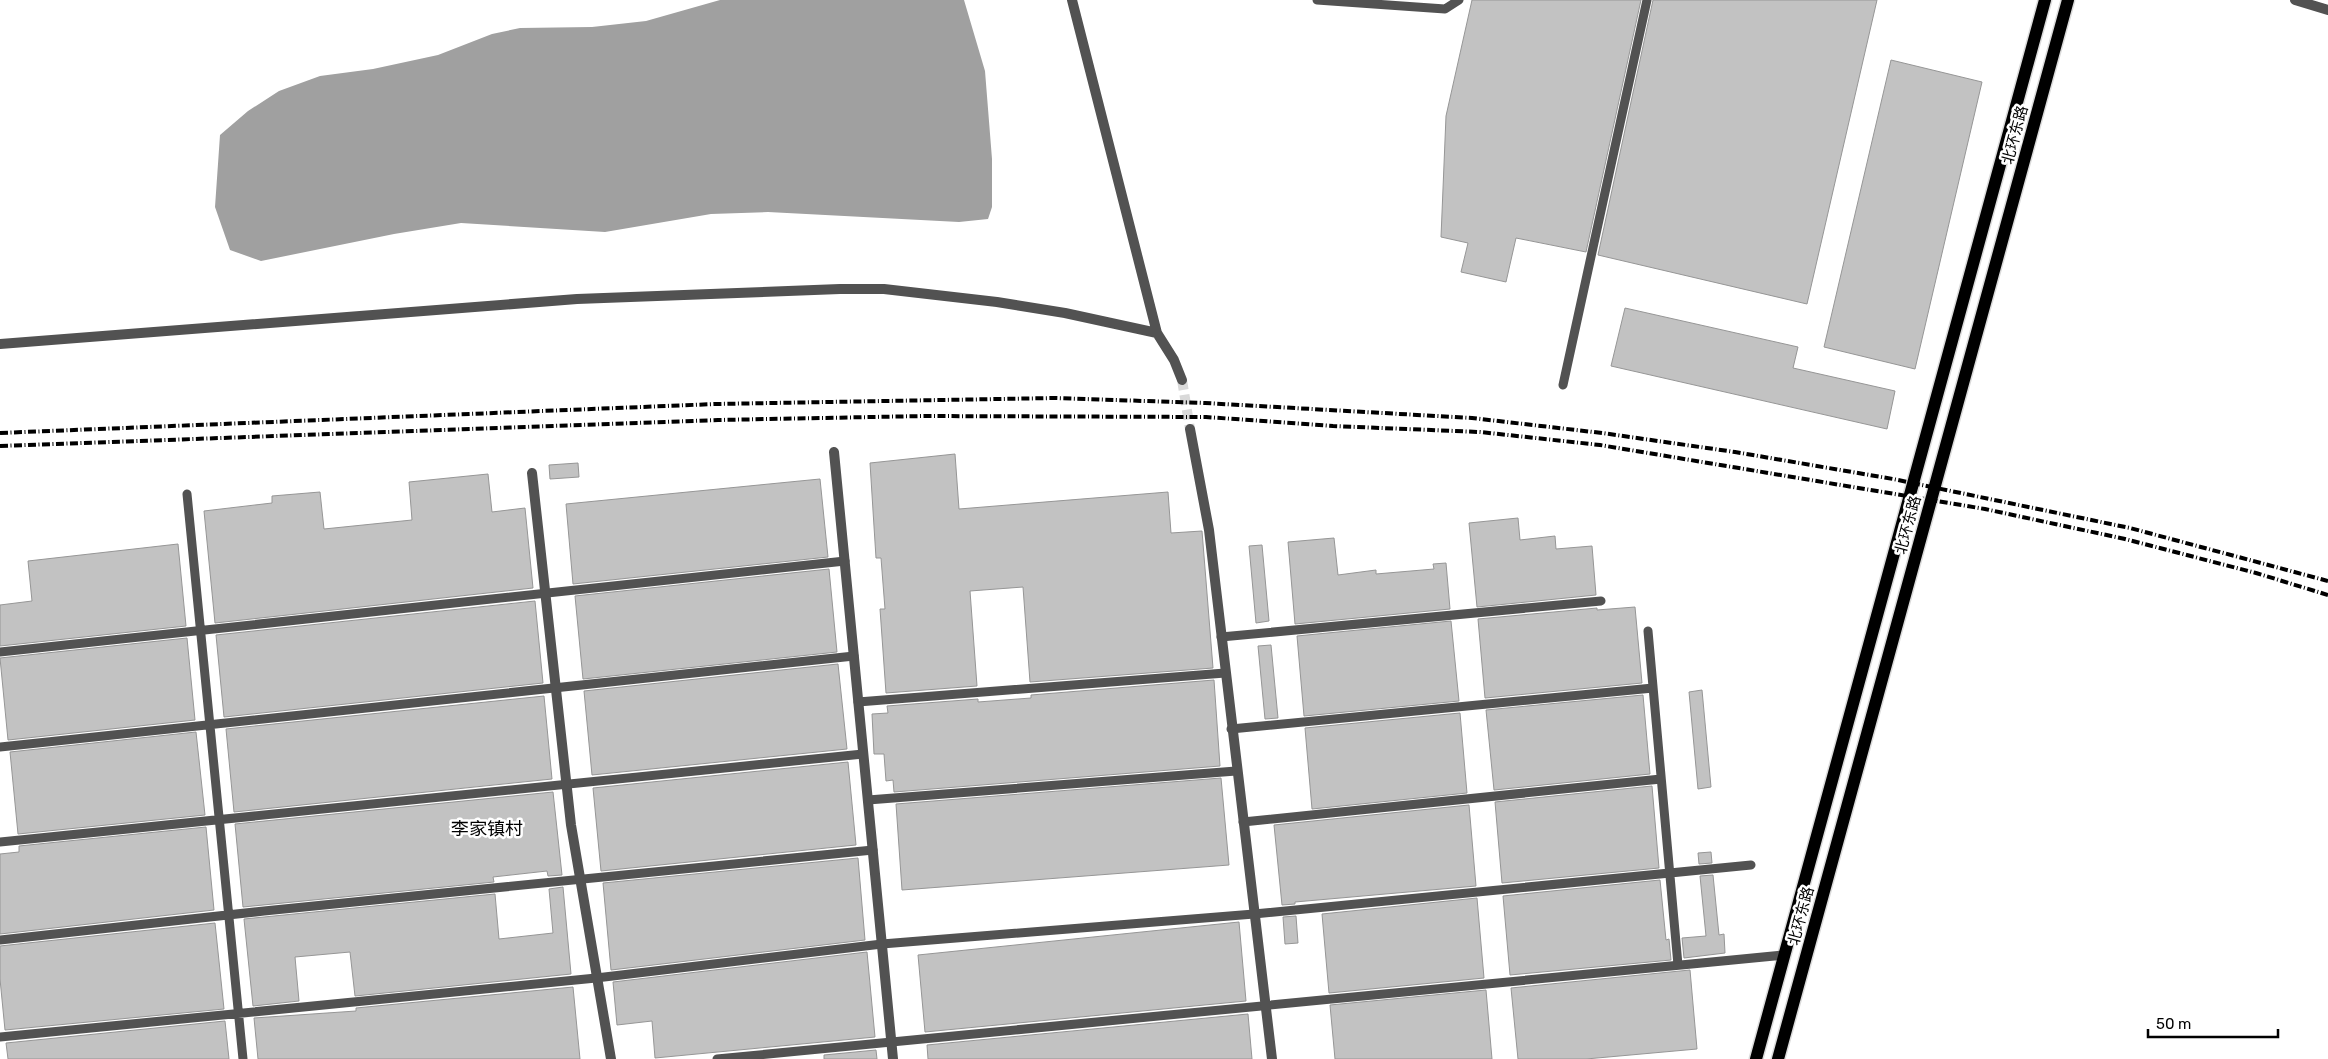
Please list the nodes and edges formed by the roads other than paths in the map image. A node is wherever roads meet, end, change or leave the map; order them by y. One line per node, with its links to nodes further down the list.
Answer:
1 (1072, 0): 9 (street)
2 (1317, 0): 3 (lane)
3 (1459, 0)
4 (1647, 0): 12 (lane)
5 (2046, 0): 48 (main road, 北环东路)
6 (2068, 0): 61 (main road, 北环东路)
7 (2294, 0): 8 (street)
8 (2328, 10)
9 (1157, 333): 10 (street); 11 (street)
10 (0, 344)
11 (1182, 380)
12 (1563, 385)
13 (1190, 429): 22 (street)
14 (834, 452): 17 (street)
15 (532, 473): 18 (street)
16 (187, 494): 20 (lane)
17 (845, 561): 18 (lane); 24 (street)
18 (545, 593): 20 (lane); 26 (street)
19 (1601, 601): 22 (lane)
20 (201, 630): 23 (lane); 29 (lane)
21 (1648, 631): 27 (lane)
22 (1221, 638): 25 (street)
23 (0, 652)
24 (854, 656): 26 (lane); 28 (street)
25 (1225, 673): 28 (lane); 30 (street)
26 (556, 688): 29 (lane); 35 (street)
27 (1653, 688): 30 (lane); 34 (lane)
28 (858, 702): 32 (street)
29 (210, 724): 31 (lane); 37 (lane)
30 (1232, 729): 33 (street)
31 (0, 747)
32 (864, 754): 35 (lane); 36 (street)
33 (1236, 771): 36 (lane); 38 (street)
34 (1661, 780): 38 (lane); 42 (lane)
35 (566, 785): 37 (lane); 43 (street)
36 (868, 800): 40 (street)
37 (220, 820): 39 (lane); 45 (lane)
38 (1243, 822): 44 (street)
39 (0, 842)
40 (873, 850): 43 (lane); 47 (street)
41 (1751, 865): 42 (lane)
42 (1669, 873): 44 (lane); 49 (lane)
43 (579, 881): 45 (lane); 50 (street)
44 (1254, 914): 47 (lane); 51 (street)
45 (229, 915): 46 (lane); 52 (lane)
46 (0, 940)
47 (882, 944): 50 (lane); 54 (street)
48 (1784, 955): 49 (lane); 60 (main road, 北环东路)
49 (1678, 966): 51 (lane)
50 (596, 978): 52 (lane); 56 (street)
51 (1265, 1006): 54 (lane); 59 (street)
52 (238, 1012): 53 (lane); 55 (lane)
53 (0, 1037)
54 (891, 1042): 57 (lane); 58 (street)
55 (243, 1059)
56 (611, 1059)
57 (717, 1059)
58 (893, 1059)
59 (1272, 1059)
60 (1756, 1059)
61 (1778, 1059)

